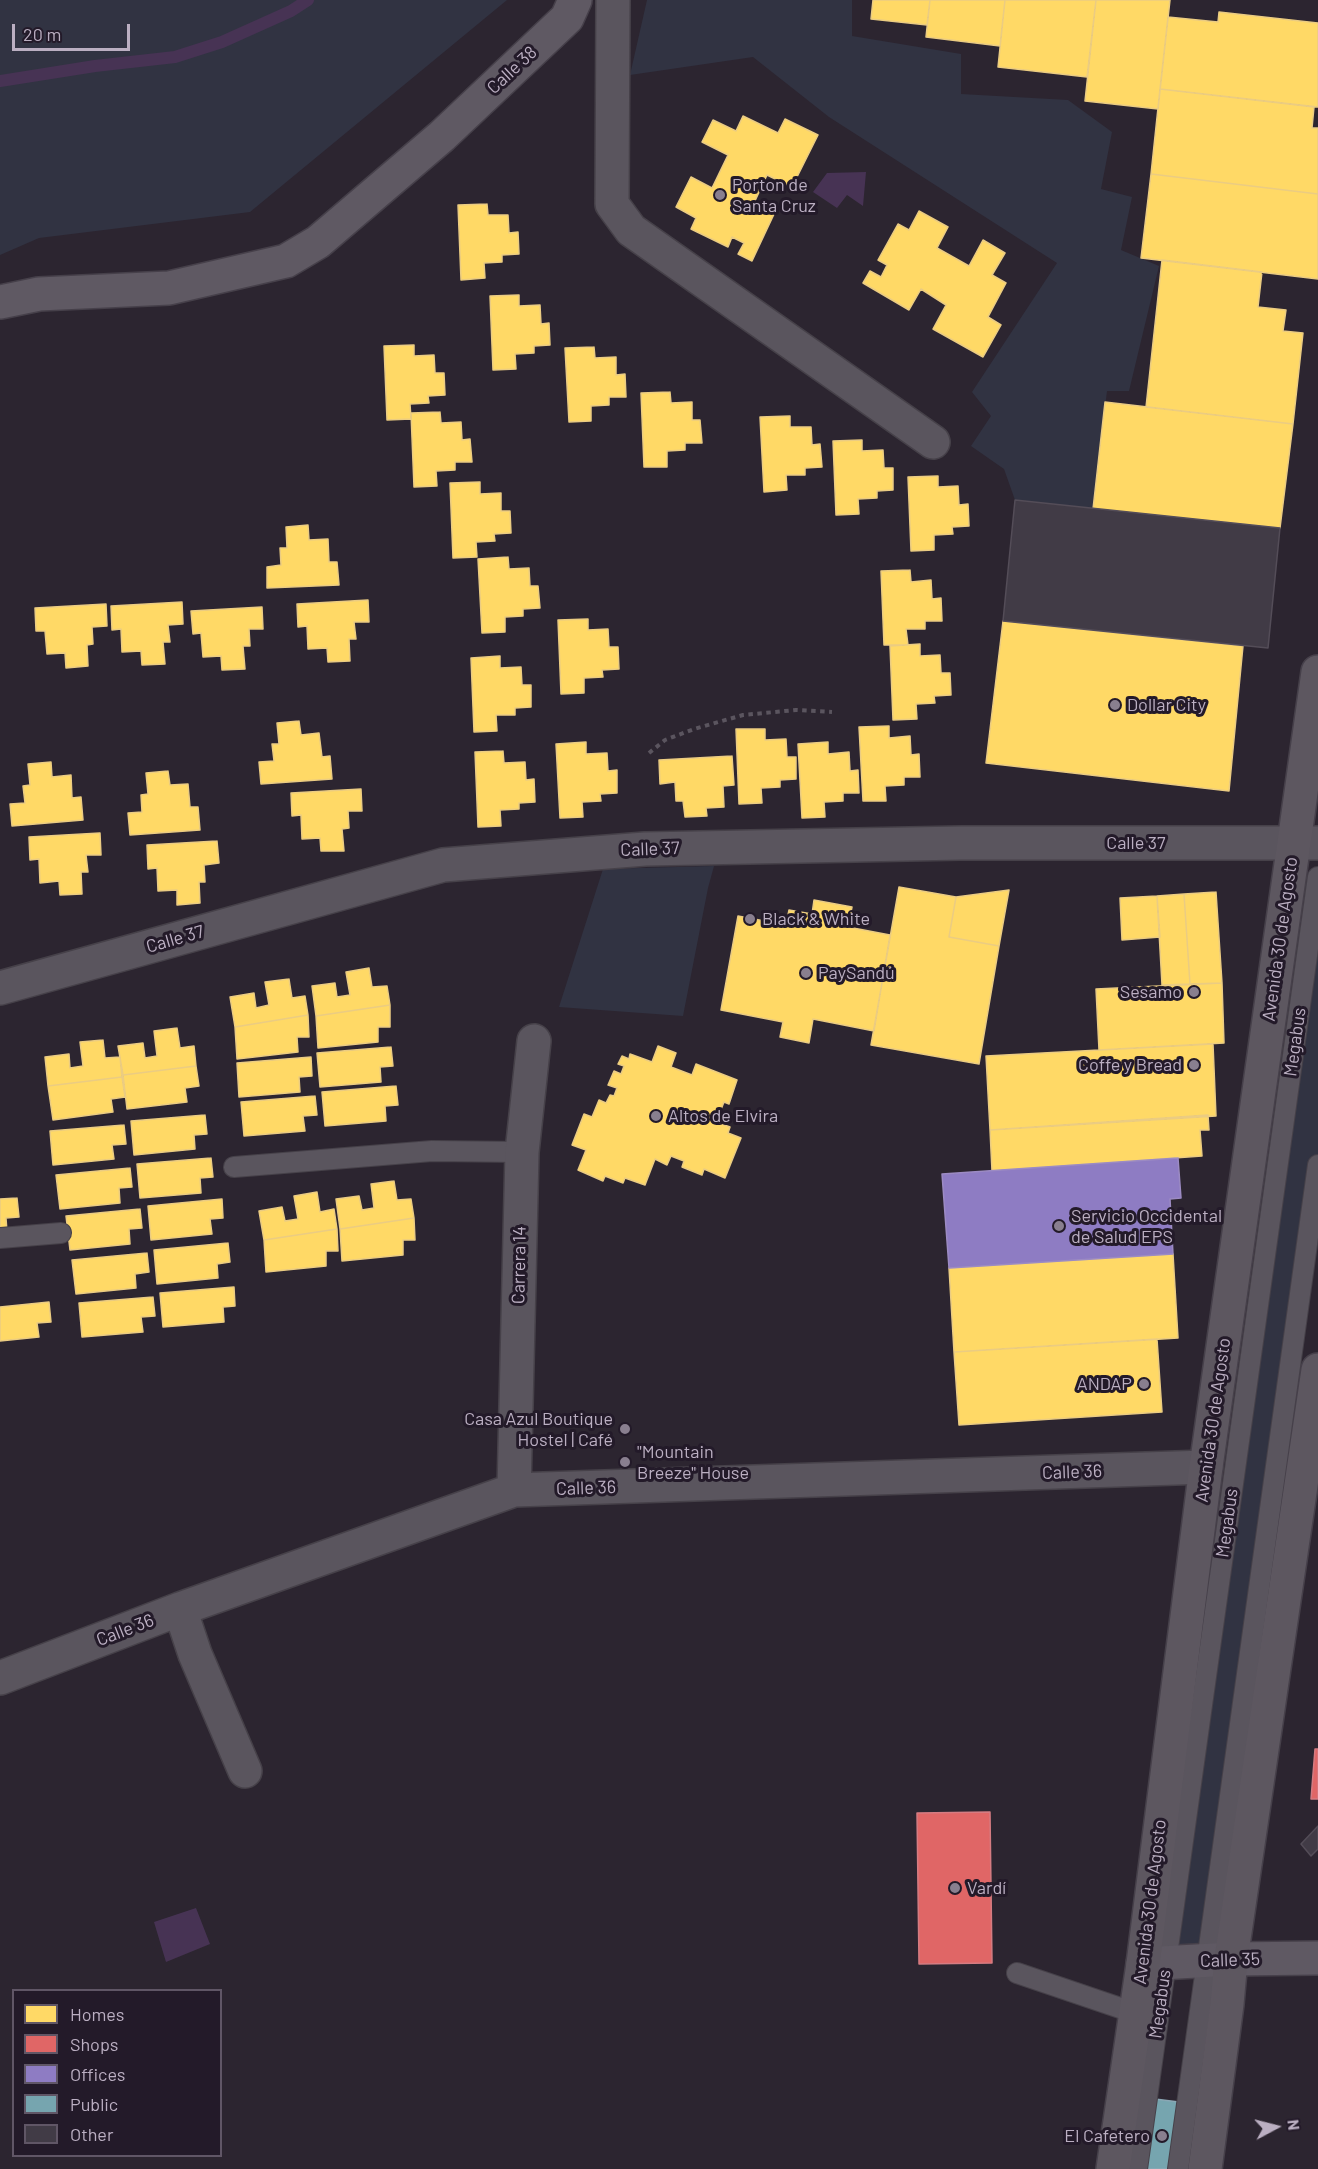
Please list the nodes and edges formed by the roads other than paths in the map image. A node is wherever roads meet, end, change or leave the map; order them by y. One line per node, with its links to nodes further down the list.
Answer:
1 (575, 0): 3 (main road, Calle 38)
2 (613, 0): 4 (street)
3 (0, 302)
4 (933, 442)
5 (1318, 672): 6 (main road, Avenida 30 de Agosto)
6 (1306, 843): 8 (street, Calle 37); 17 (main road, Avenida 30 de Agosto)
7 (1318, 877): 24 (lane, Megabus)
8 (0, 988)
9 (534, 1041): 10 (street, Carrera 14)
10 (522, 1152): 12 (lane); 18 (street, Carrera 14)
11 (1318, 1165): 23 (lane)
12 (234, 1167)
13 (61, 1233): 14 (lane)
14 (0, 1238)
15 (1318, 1370): 16 (main road)
16 (1315, 1417): 23 (main road)
17 (1206, 1467): 18 (street, Calle 36); 24 (main road, Avenida 30 de Agosto)
18 (514, 1490): 19 (street, Calle 36)
19 (180, 1609): 20 (street, Calle 36); 21 (street)
20 (0, 1678)
21 (245, 1771)
22 (1318, 1958): 23 (main road, Calle 35)
23 (1219, 1960): 24 (main road, Calle 35); 29 (lane); 30 (main road)
24 (1154, 1963): 26 (main road, Avenida 30 de Agosto); 28 (lane, Megabus)
25 (1017, 1973): 26 (lane)
26 (1136, 2013): 27 (main road, Avenida 30 de Agosto)
27 (1113, 2169)
28 (1137, 2169)
29 (1178, 2169)
30 (1205, 2169)

